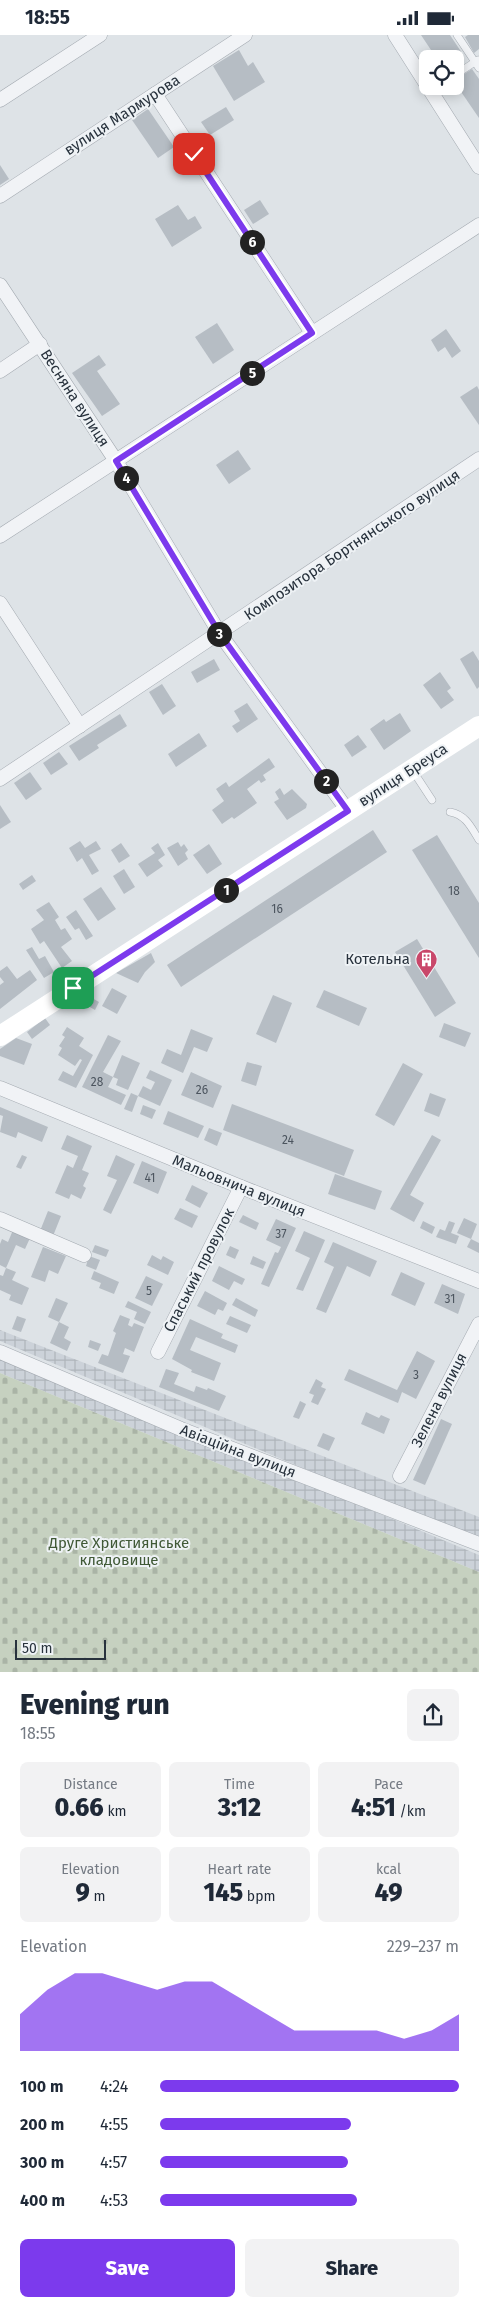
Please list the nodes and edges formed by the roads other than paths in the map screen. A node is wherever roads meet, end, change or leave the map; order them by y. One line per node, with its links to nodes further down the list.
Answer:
1 (100, 35): 10 (street)
2 (245, 35): 8 (street, вулиця Мармурова)
3 (395, 35): 6 (street)
4 (458, 35): 5 (lane)
5 (478, 63): 7 (lane)
6 (419, 68)
7 (464, 70)
8 (155, 94): 12 (street, вулиця Мармурова); 15 (street)
9 (437, 95): 11 (street)
10 (0, 100)
11 (479, 167)
12 (0, 196)
13 (479, 225): 15 (street)
14 (0, 285): 16 (street, Весняна вулиця)
15 (312, 333): 19 (street)
16 (40, 344): 17 (street); 19 (street, Весняна вулиця)
17 (0, 371)
18 (479, 459): 22 (street, Композитора Бортнянського вулиця)
19 (116, 461): 20 (street); 22 (street, Весняна вулиця)
20 (0, 536)
21 (0, 603): 23 (street)
22 (220, 634): 23 (street, Композитора Бортнянського вулиця); 28 (street, Весняна вулиця)
23 (80, 725): 26 (street, Композитора Бортнянського вулиця)
24 (479, 726): 25 (street, вулиця Бреуса)
25 (412, 771): 27 (lane); 28 (street, вулиця Бреуса)
26 (0, 779)
27 (432, 800)
28 (348, 811): 31 (street, вулиця Бреуса)
29 (450, 812): 30 (lane)
30 (479, 840)
31 (0, 1036)
32 (0, 1088): 33 (street, Мальовнича вулиця)
33 (241, 1187): 36 (street, Мальовнича вулиця); 39 (street, Спаський провулок)
34 (0, 1219): 35 (street)
35 (84, 1255)
36 (479, 1281)
37 (479, 1324): 40 (street, Зелена вулиця)
38 (0, 1352): 41 (street, Авіаційна вулиця)
39 (158, 1352)
40 (400, 1476)
41 (479, 1545)

